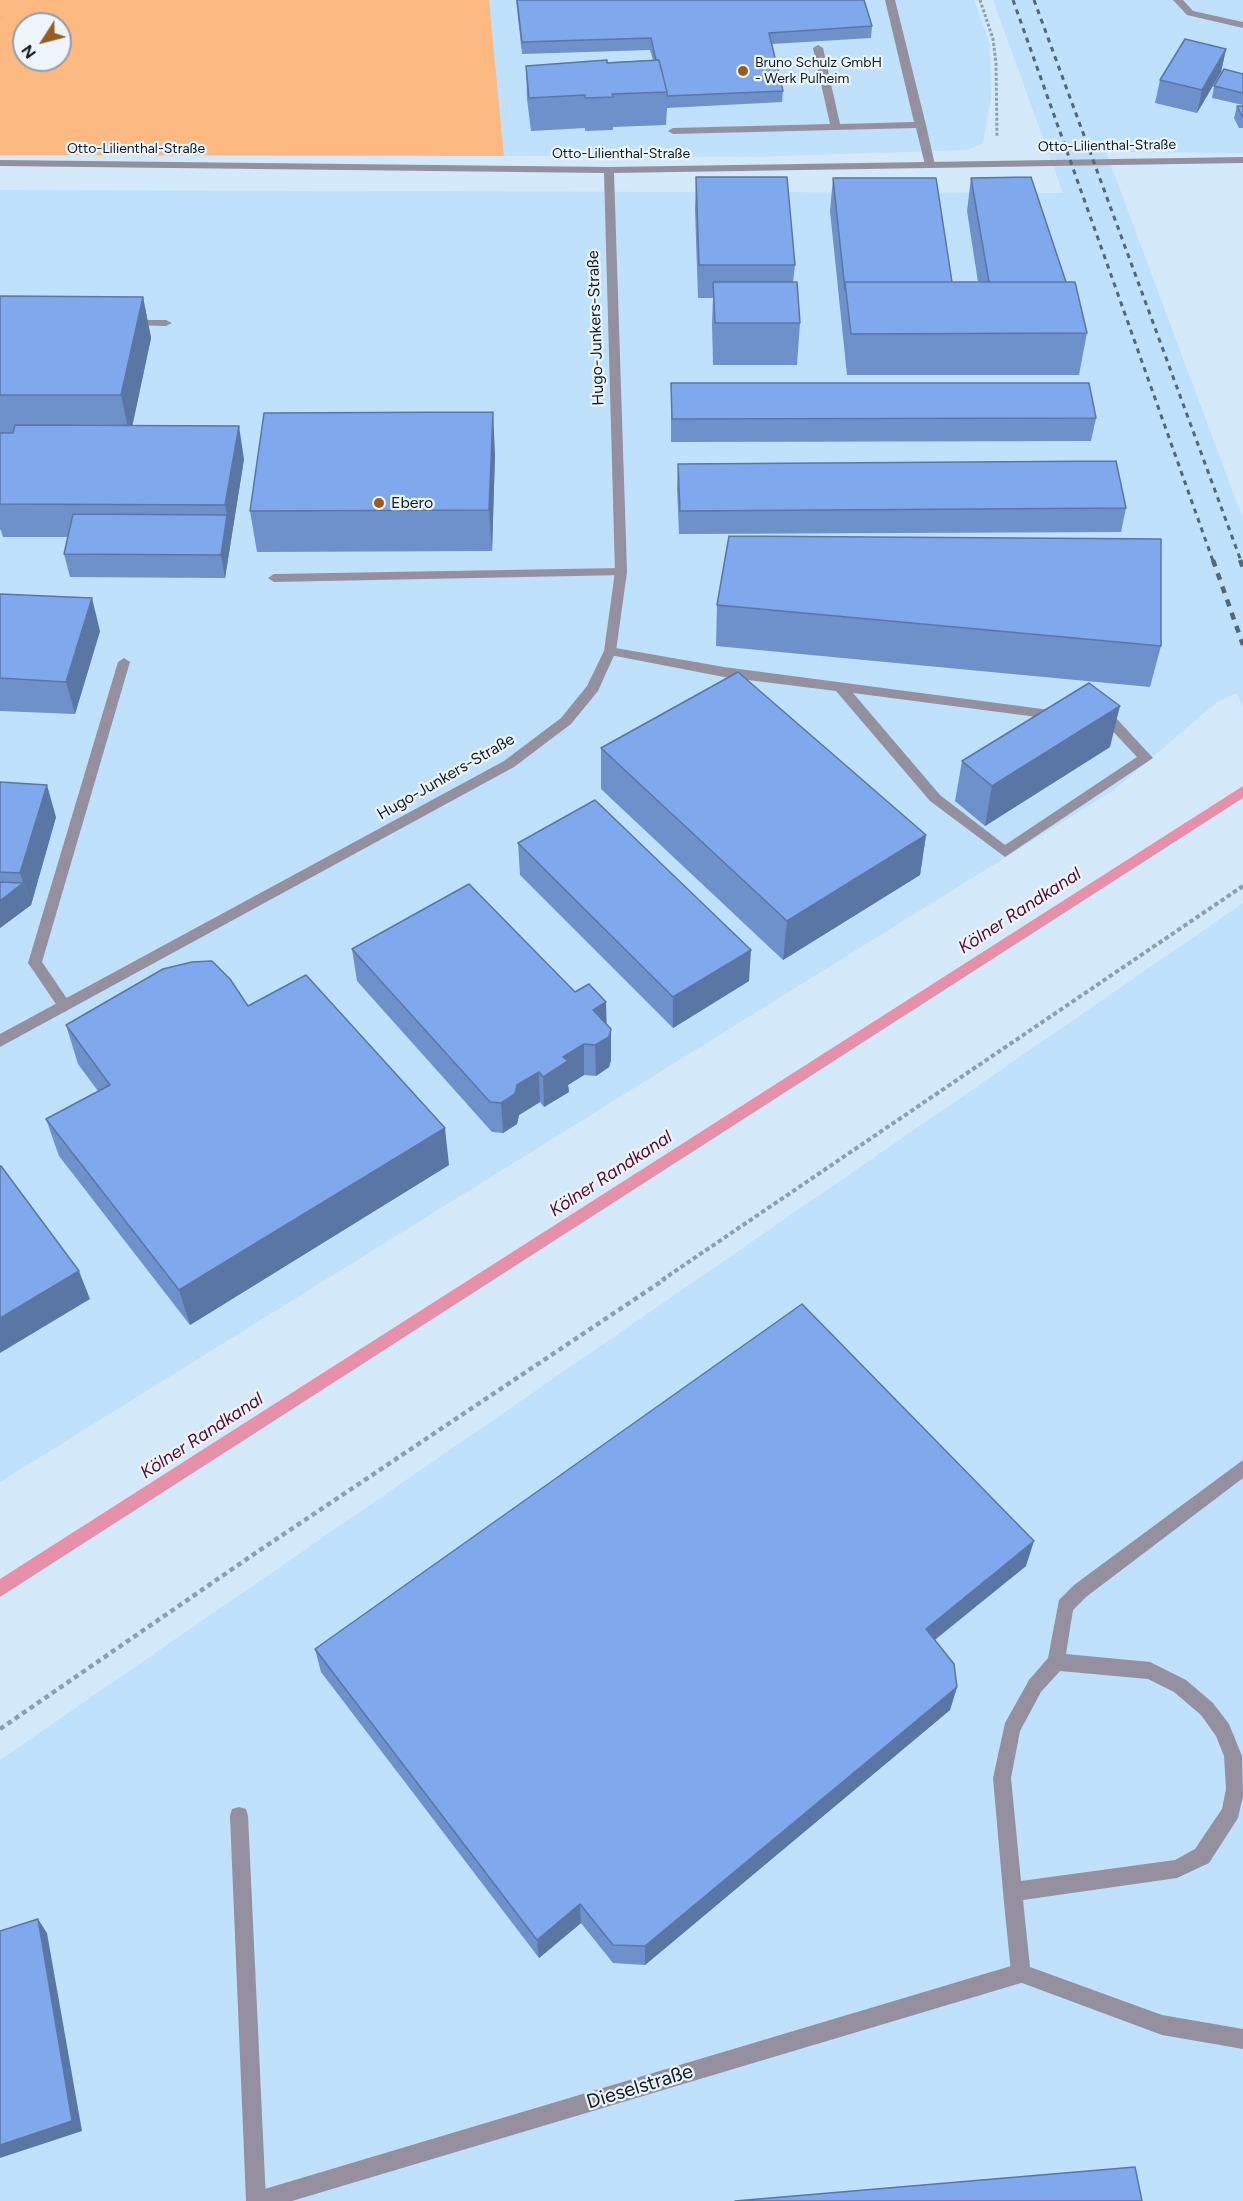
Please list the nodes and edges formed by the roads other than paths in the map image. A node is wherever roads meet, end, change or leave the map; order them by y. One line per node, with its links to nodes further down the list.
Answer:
1 (890, 0): 5 (street)
2 (1178, 0): 3 (street)
3 (1243, 25)
4 (818, 48): 6 (street)
5 (921, 125): 6 (street); 10 (street)
6 (836, 127): 7 (street)
7 (673, 131)
8 (1243, 160): 10 (street, Otto-Lilienthal-Straße)
9 (0, 163): 11 (street, Otto-Lilienthal-Straße)
10 (930, 165): 11 (street, Otto-Lilienthal-Straße)
11 (609, 170): 14 (street, Hugo-Junkers-Straße)
12 (119, 323): 13 (street)
13 (166, 323)
14 (621, 572): 15 (street); 16 (street, Hugo-Junkers-Straße)
15 (274, 578)
16 (610, 651): 18 (street); 19 (street, Hugo-Junkers-Straße)
17 (123, 662): 19 (street)
18 (840, 687): 18 (street)
19 (65, 1006): 20 (street, Hugo-Junkers-Straße)
20 (0, 1041)
21 (1243, 1468): 22 (street)
22 (1056, 1662): 24 (street); 24 (street)
23 (239, 1816): 27 (street)
24 (1012, 1892): 25 (street)
25 (1021, 1973): 26 (street); 27 (street, Dieselstraße)
26 (1243, 2039)
27 (257, 2201)

